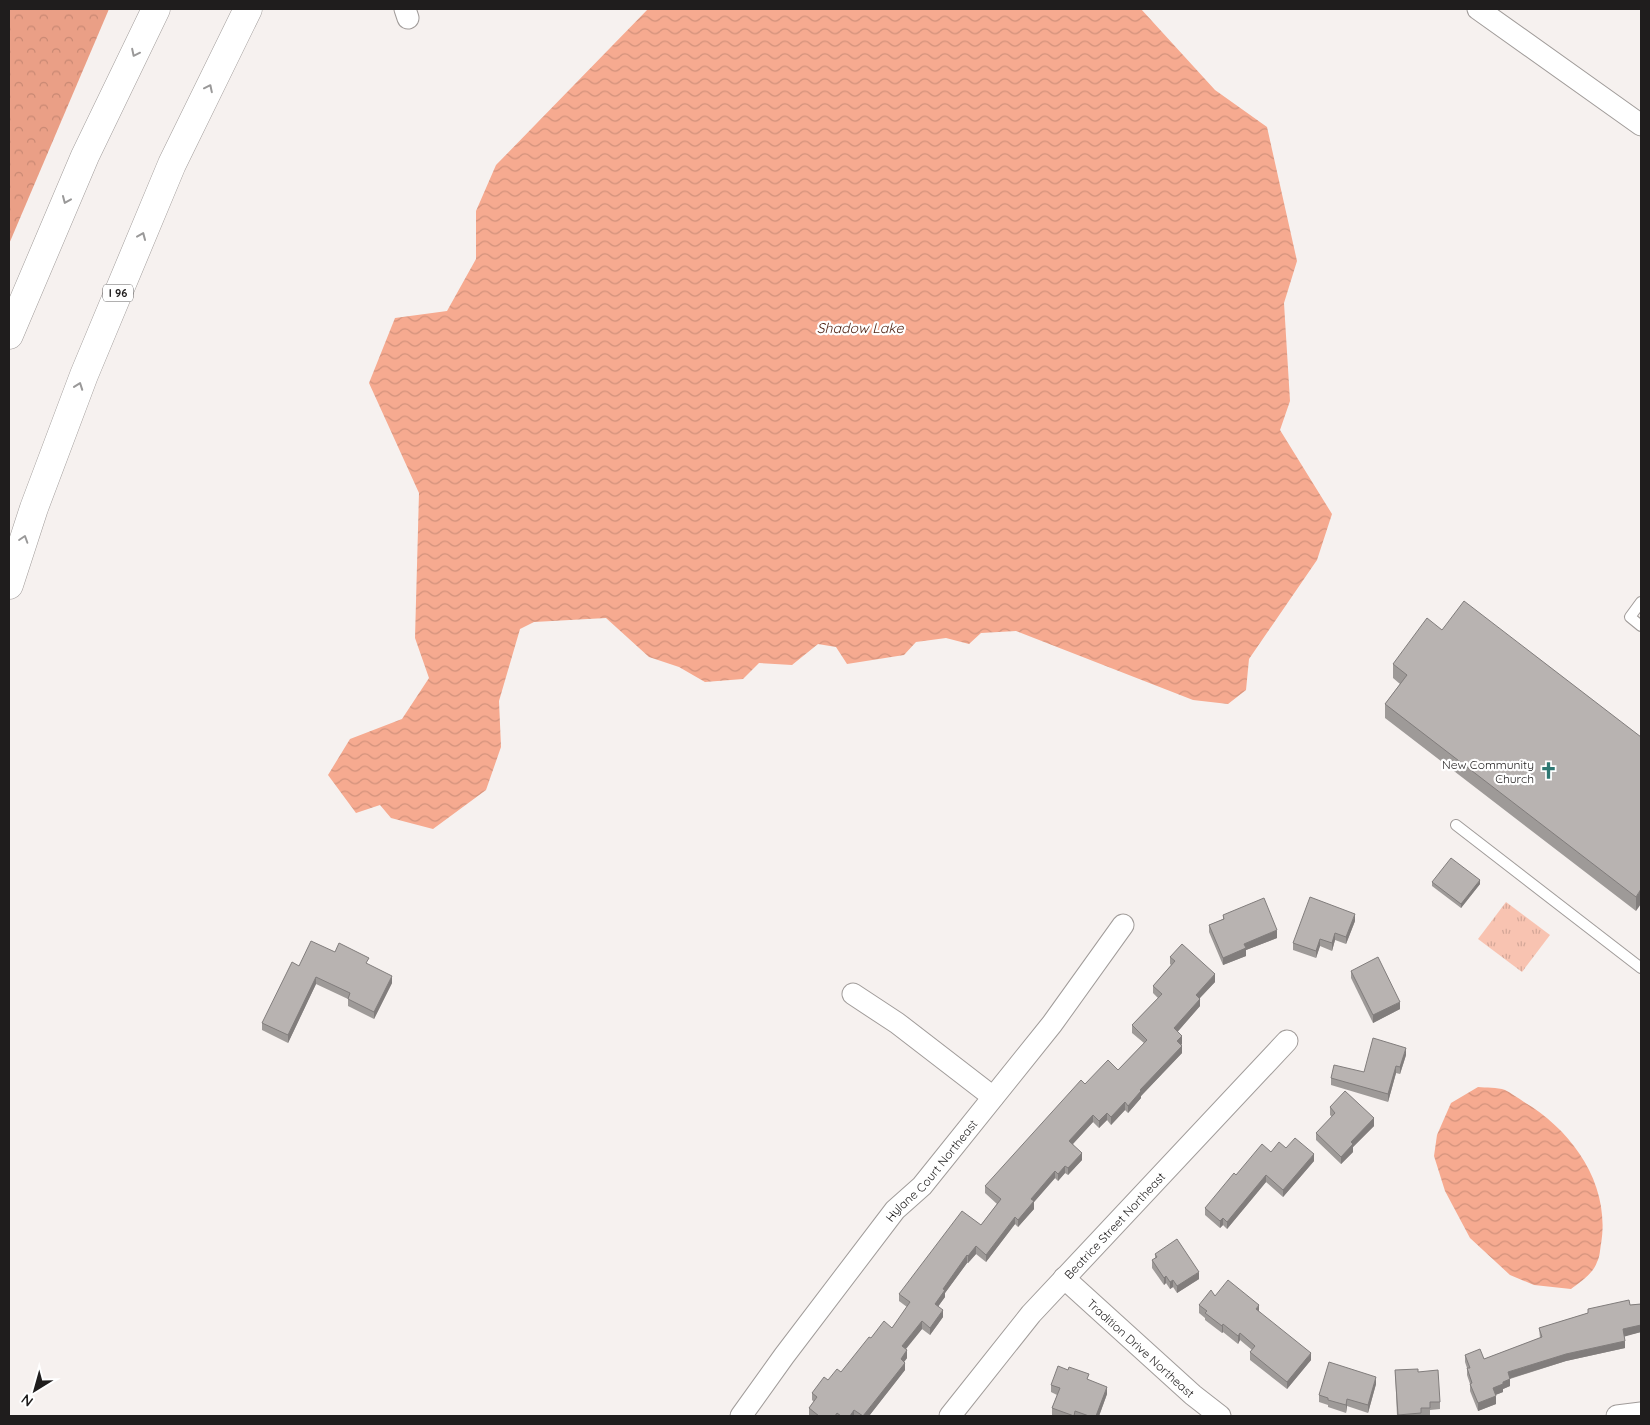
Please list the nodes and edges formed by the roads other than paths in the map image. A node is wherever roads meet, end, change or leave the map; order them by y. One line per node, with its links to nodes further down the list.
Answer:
1 (156, 9): 5 (highway, one-way to 5)
2 (248, 9): 6 (highway, I 96, one-way to 2)
3 (1478, 9): 4 (street)
4 (1641, 125)
5 (9, 335)
6 (9, 585)
7 (1641, 602): 8 (lane)
8 (1641, 626)
9 (1456, 825): 11 (lane)
10 (1123, 925): 14 (street, Hylane Court Northeast)
11 (1641, 968)
12 (853, 994): 14 (street)
13 (1288, 1041): 15 (street, Beatrice Street Northeast)
14 (993, 1097): 17 (street, Hylane Court Northeast)
15 (1064, 1278): 18 (street, Beatrice Street Northeast); 19 (street, Tradition Drive Northeast)
16 (1641, 1413): 20 (street)
17 (740, 1416)
18 (950, 1416)
19 (1220, 1416)
20 (1617, 1416)

